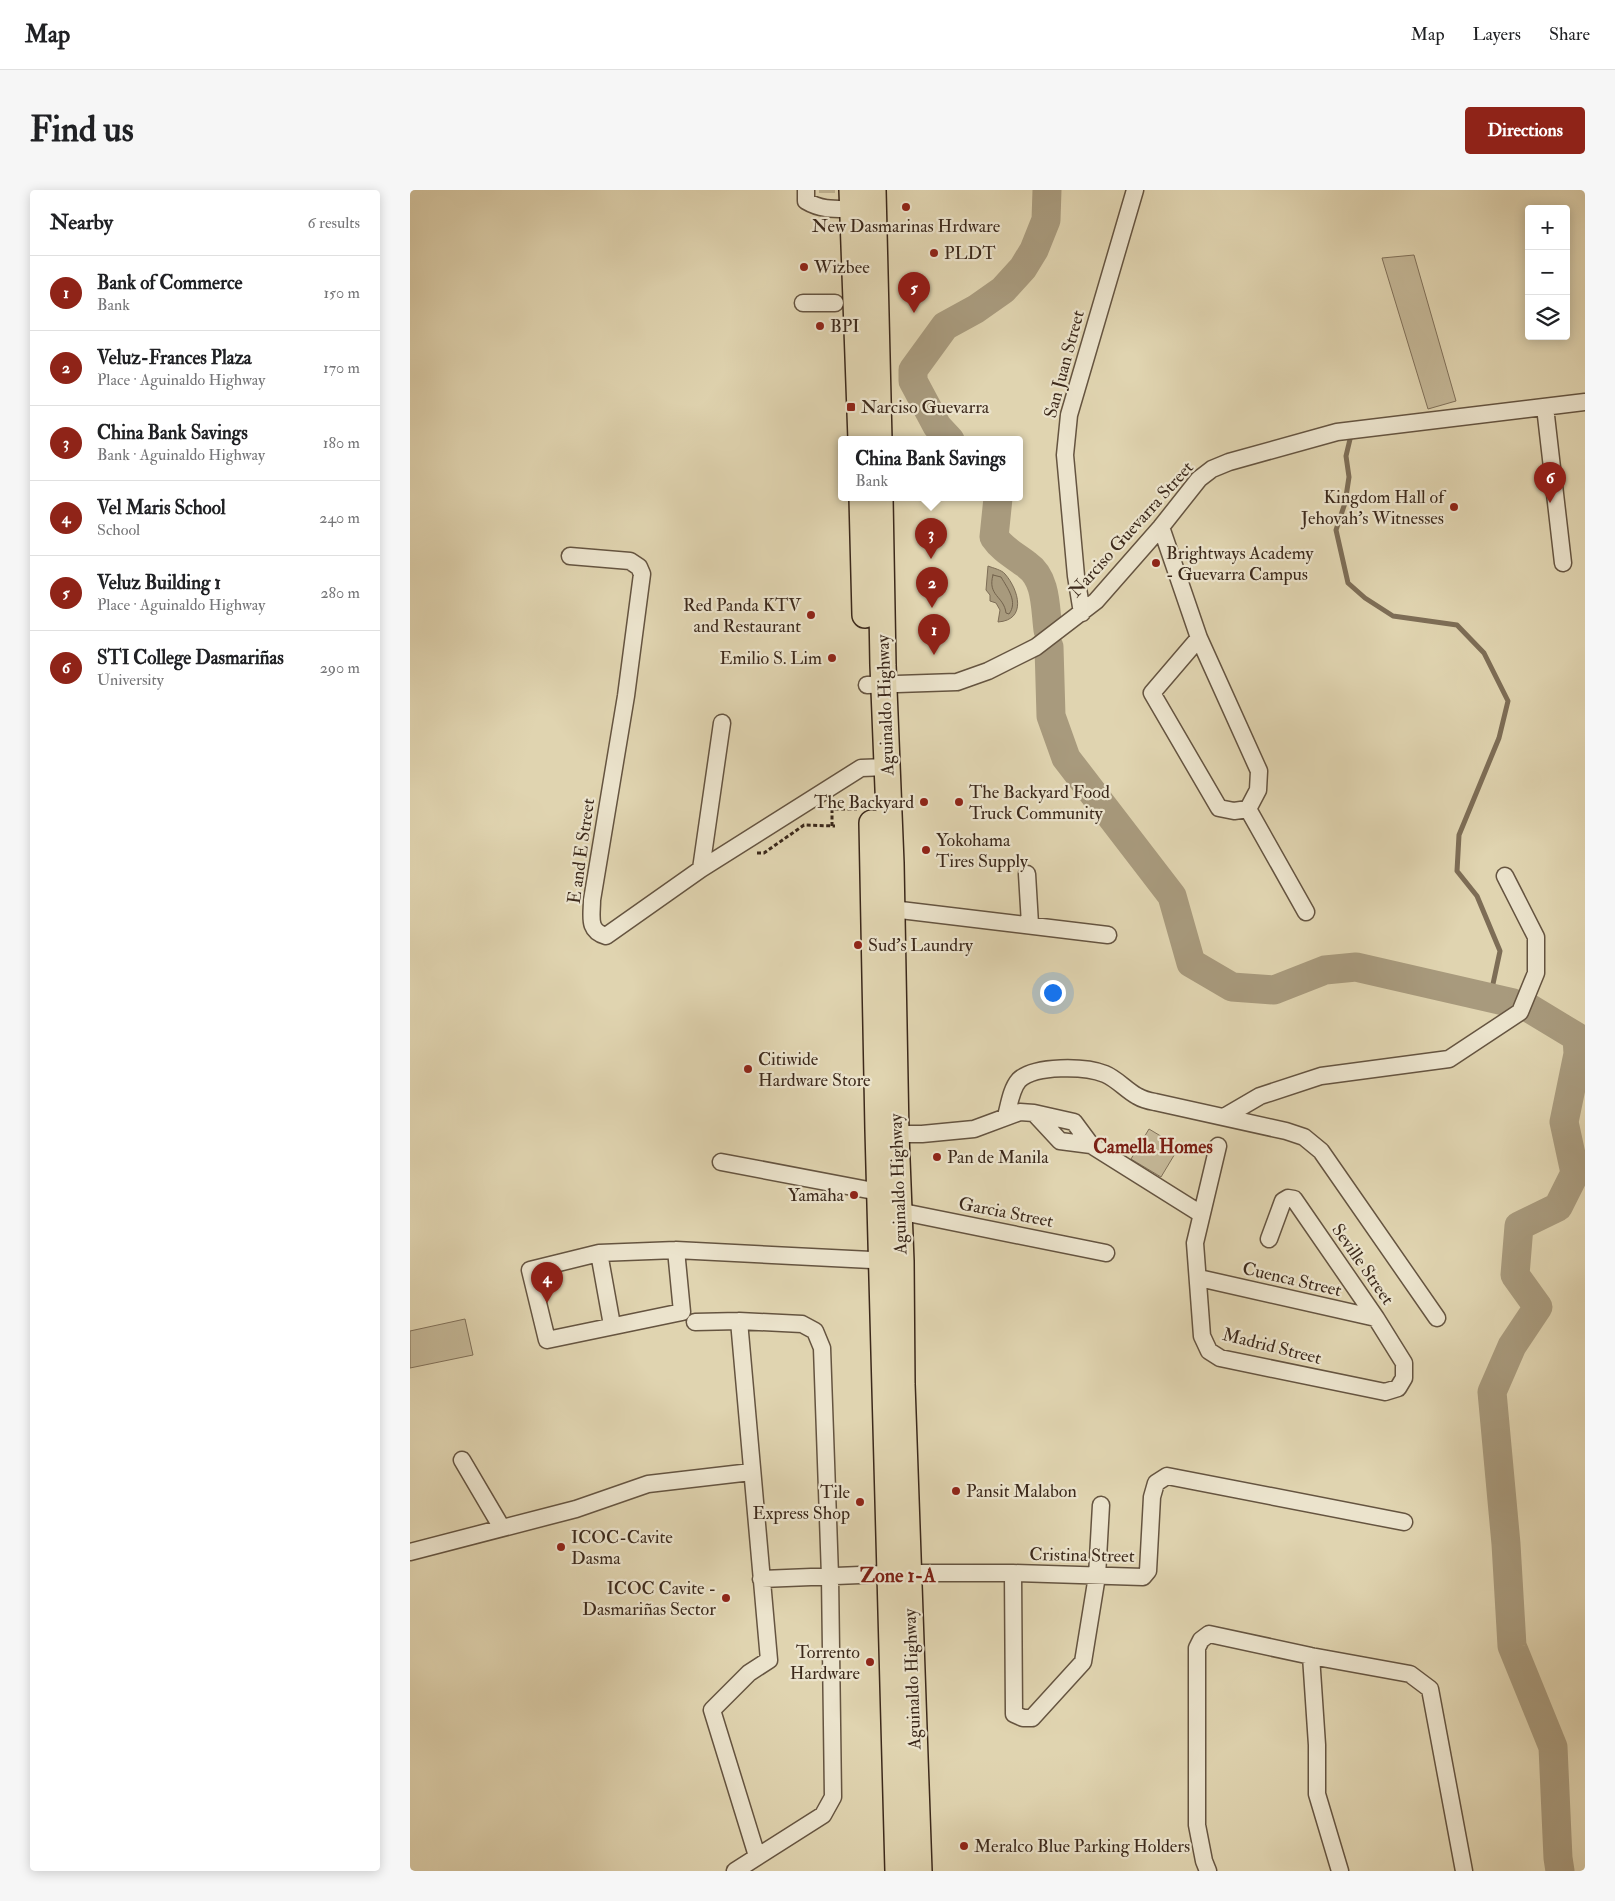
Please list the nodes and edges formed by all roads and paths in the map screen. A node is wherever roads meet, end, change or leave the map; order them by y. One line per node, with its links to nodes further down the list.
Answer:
1 (806, 190): 5 (street)
2 (1135, 190): 17 (street, San Juan Street)
3 (827, 193): 5 (street)
4 (863, 199): 5 (street); 10 (highway); 11 (highway)
5 (828, 209)
6 (803, 303): 7 (street)
7 (835, 303)
8 (1585, 402): 9 (street, Narciso Guevarra Street)
9 (1545, 407): 14 (street, Narciso Guevarra Street); 16 (street)
10 (860, 436)
11 (879, 436)
12 (862, 501): 19 (highway, Aguinaldo Highway)
13 (880, 501): 19 (highway, Aguinaldo Highway)
14 (1161, 527): 17 (street, Narciso Guevarra Street); 18 (street)
15 (570, 556): 25 (street, E and E Street)
16 (1562, 563)
17 (1082, 613): 19 (street, Narciso Guevarra Street)
18 (1199, 638): 22 (street); 22 (street)
19 (876, 685): 21 (highway, Aguinaldo Highway)
20 (722, 723): 25 (street)
21 (879, 768): 25 (street, E and E Street); 28 (highway, Aguinaldo Highway); 32 (highway, Aguinaldo Highway)
22 (1248, 809): 29 (street)
23 (863, 810): 24 (path)
24 (764, 853)
25 (701, 869)
26 (1027, 874): 30 (street)
27 (1505, 876): 35 (street)
28 (892, 909): 30 (street); 32 (highway, Aguinaldo Highway)
29 (1306, 912)
30 (1030, 924): 31 (street)
31 (1108, 935)
32 (884, 982): 36 (highway, Aguinaldo Highway)
33 (1034, 1113): 34 (street); 37 (street); 37 (street)
34 (1006, 1116): 35 (street); 36 (street)
35 (1224, 1117): 50 (street)
36 (887, 1132): 40 (highway, Aguinaldo Highway); 41 (highway, Aguinaldo Highway)
37 (1091, 1145): 42 (street)
38 (1218, 1146): 42 (street, Madrid Street)
39 (721, 1162): 40 (street)
40 (879, 1192): 47 (highway, Aguinaldo Highway)
41 (898, 1211): 46 (street, Garcia Street); 47 (highway, Aguinaldo Highway)
42 (1201, 1214): 48 (street, Madrid Street)
43 (1269, 1239): 49 (street, Seville Street)
44 (676, 1250): 45 (street); 47 (street); 53 (street)
45 (599, 1253): 53 (street); 53 (street)
46 (1106, 1253)
47 (891, 1261): 61 (highway, Aguinaldo Highway)
48 (1199, 1278): 49 (street, Cuenca Street); 54 (street, Madrid Street)
49 (1376, 1318): 54 (street, Seville Street)
50 (1437, 1318)
51 (739, 1321): 52 (street); 56 (street); 63 (street)
52 (695, 1322)
53 (612, 1325)
54 (1385, 1392)
55 (462, 1460): 59 (street)
56 (751, 1472): 59 (street); 65 (street)
57 (1102, 1504): 64 (street)
58 (1404, 1522): 64 (street, Cristina Street)
59 (502, 1528): 60 (street)
60 (410, 1552)
61 (899, 1573): 62 (street, Cristina Street); 63 (street, Cristina Street); 69 (highway, Aguinaldo Highway); 70 (highway, Aguinaldo Highway)
62 (1013, 1574): 64 (street, Cristina Street); 64 (street)
63 (830, 1576): 65 (street, Cristina Street); 67 (street)
64 (1098, 1576)
65 (761, 1579): 67 (street)
66 (1311, 1656): 71 (street); 72 (street); 73 (street)
67 (757, 1856): 68 (street)
68 (735, 1871)
69 (898, 1871)
70 (919, 1871)
71 (1208, 1871)
72 (1340, 1871)
73 (1464, 1871)

